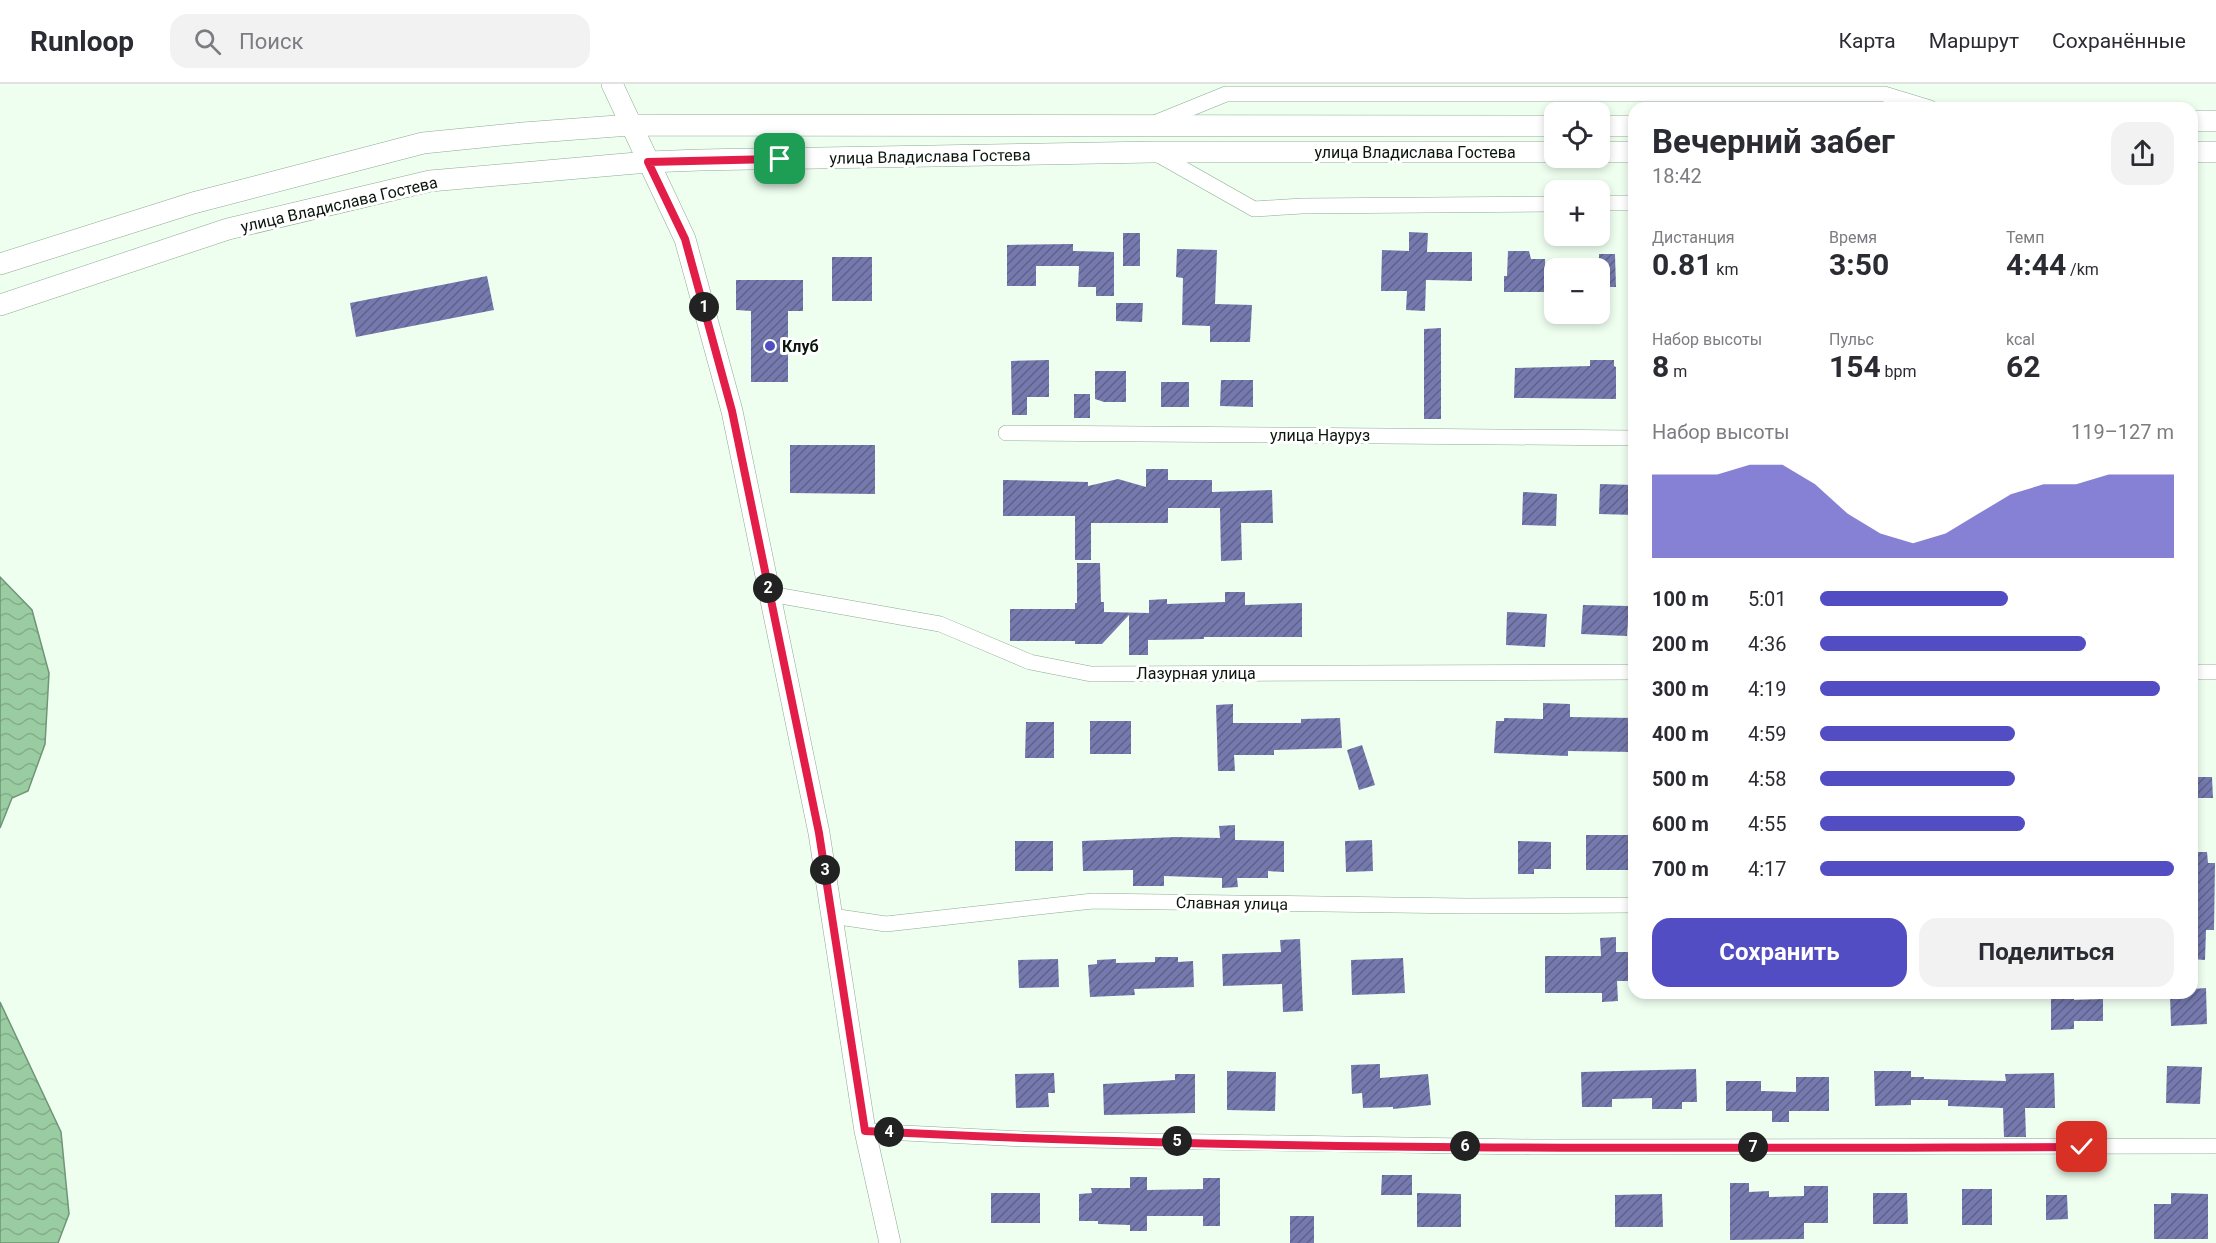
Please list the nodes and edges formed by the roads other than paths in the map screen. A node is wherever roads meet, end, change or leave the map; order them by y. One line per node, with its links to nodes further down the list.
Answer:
1 (612, 84): 6 (main road)
2 (1225, 89): 3 (street); 10 (street)
3 (1910, 102)
4 (2216, 121): 5 (main road)
5 (2198, 122)
6 (630, 125): 10 (main road, улица Владислава Гостева); 17 (main road); 21 (main road, улица Владислава Гостева)
7 (1544, 126): 10 (main road, улица Владислава Гостева)
8 (1610, 126): 9 (main road)
9 (1628, 126)
10 (1147, 127)
11 (1153, 152): 12 (main road, улица Владислава Гостева); 17 (main road, улица Владислава Гостева); 19 (street)
12 (1544, 152)
13 (1610, 152): 14 (main road)
14 (1628, 152)
15 (2198, 152): 16 (main road)
16 (2216, 152)
17 (648, 162): 22 (main road, улица Владислава Гостева); 25 (main road)
18 (1628, 203): 20 (street)
19 (1544, 204)
20 (1610, 204)
21 (0, 264)
22 (0, 305)
23 (1006, 433): 24 (street, улица Науруз)
24 (1628, 438)
25 (770, 594): 26 (street, Лазурная улица); 30 (main road)
26 (1628, 672)
27 (2198, 672): 28 (street)
28 (2216, 672)
29 (1628, 905): 30 (street, Славная улица)
30 (832, 916): 31 (main road)
31 (865, 1131): 32 (street); 33 (main road)
32 (2216, 1146)
33 (890, 1243)

